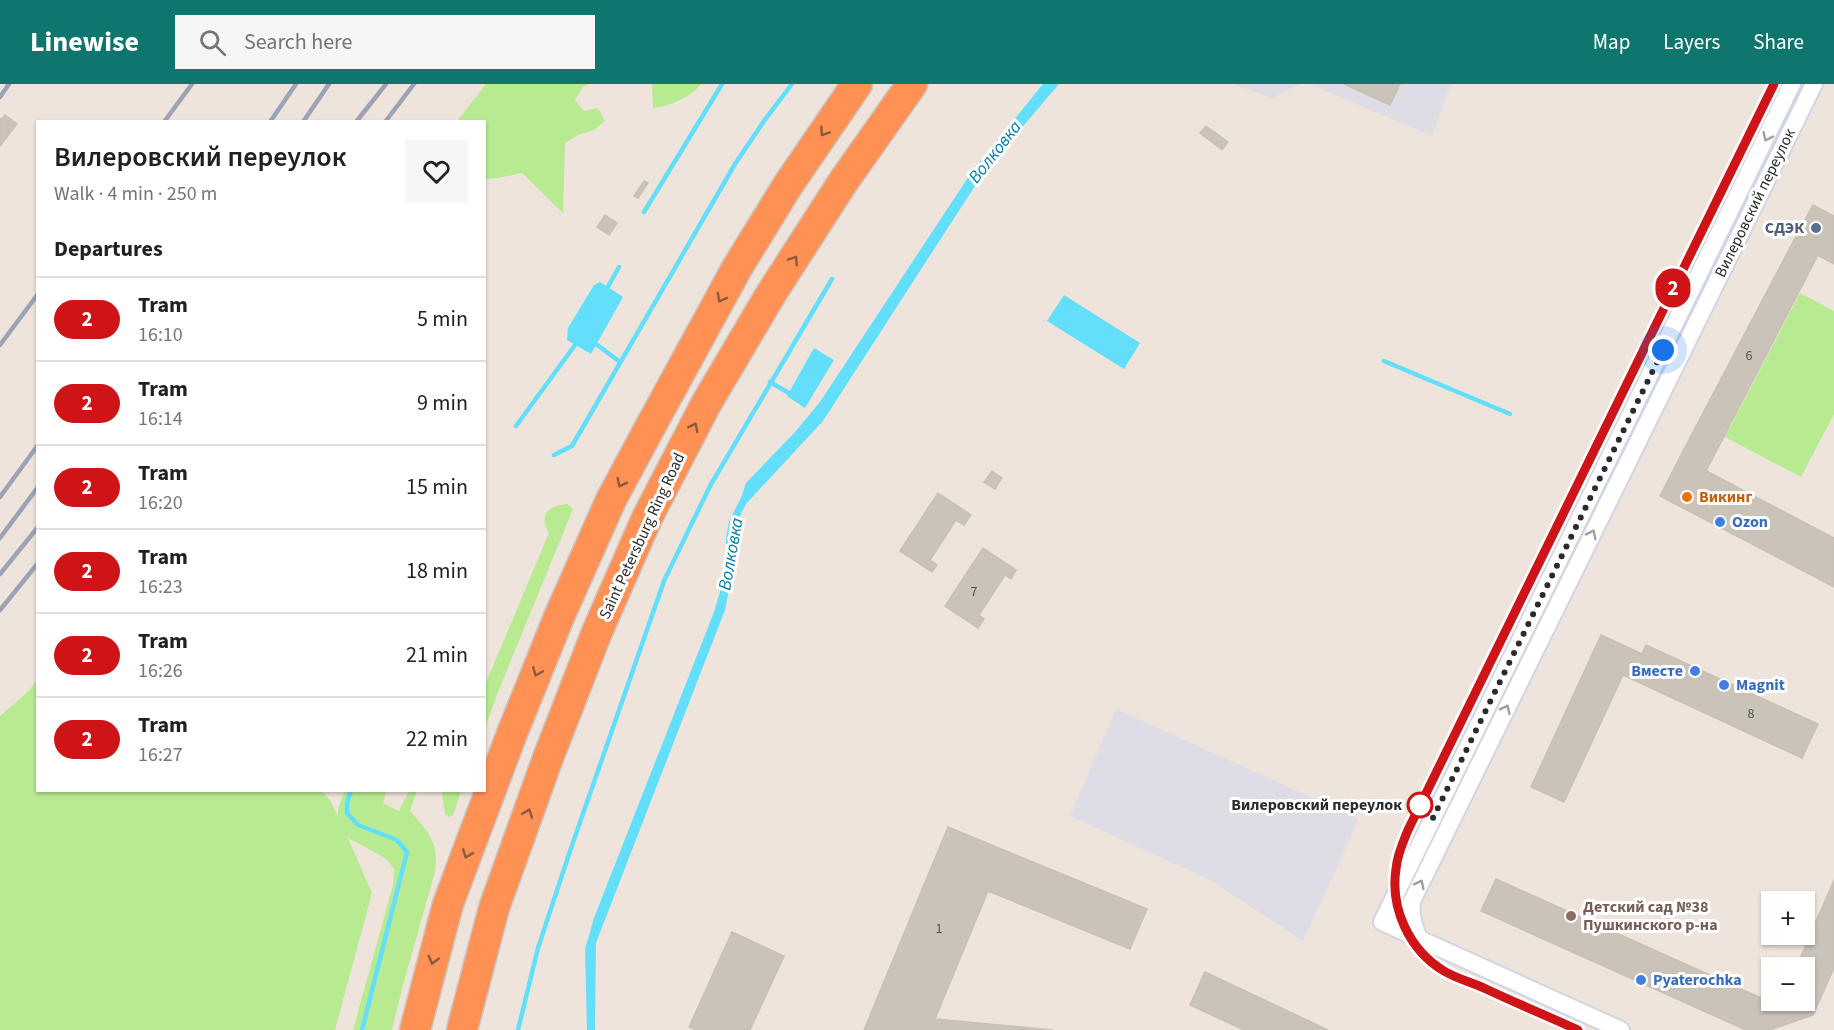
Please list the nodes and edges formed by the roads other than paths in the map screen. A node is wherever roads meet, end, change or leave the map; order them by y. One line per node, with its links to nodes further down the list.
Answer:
1 (857, 84): 6 (highway, one-way to 6)
2 (912, 84): 7 (highway, Saint Petersburg Ring Road, one-way to 2)
3 (1792, 84): 5 (street, Вилеровский переулок, one-way to 5)
4 (1814, 84): 5 (street, Вилеровский переулок, one-way to 4)
5 (1419, 939): 8 (street)
6 (415, 1030)
7 (462, 1030)
8 (1621, 1030)

